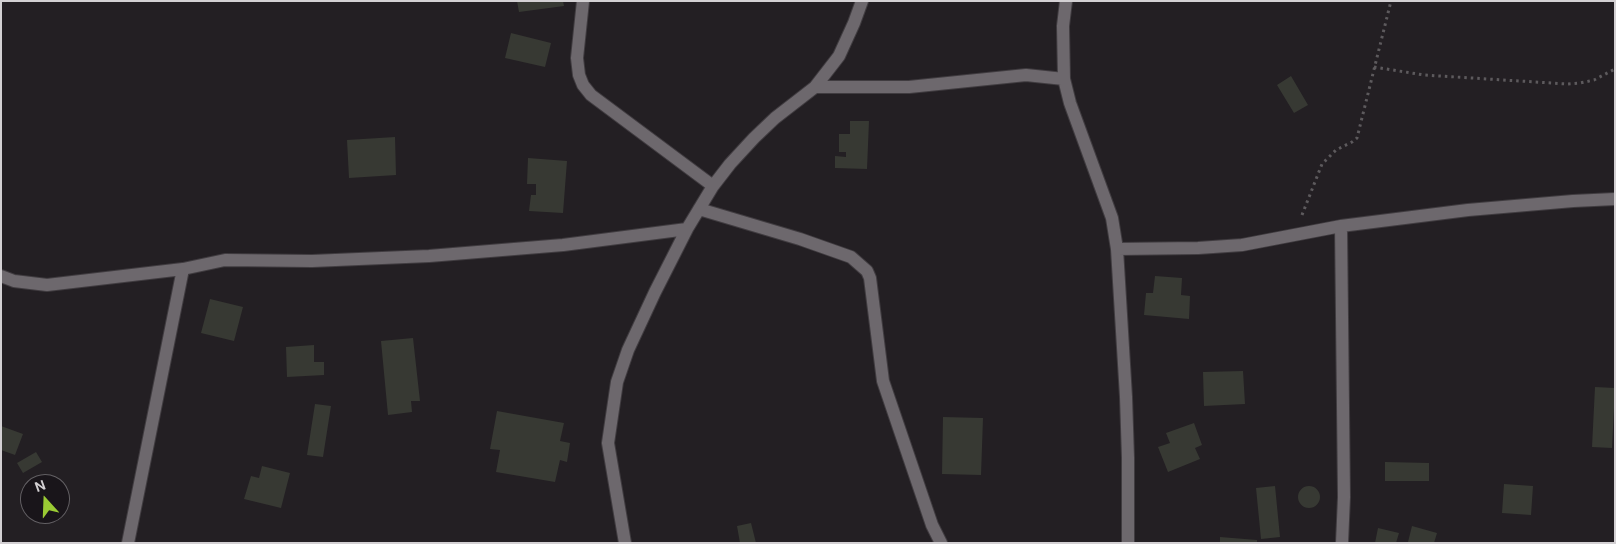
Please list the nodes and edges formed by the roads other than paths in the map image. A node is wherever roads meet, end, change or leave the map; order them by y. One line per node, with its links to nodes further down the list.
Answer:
1 (583, 1): 6 (street)
2 (862, 1): 5 (street)
3 (1066, 1): 4 (street)
4 (1064, 79): 5 (street); 11 (street)
5 (815, 87): 6 (street)
6 (713, 186): 8 (street)
7 (1615, 199): 9 (street)
8 (699, 209): 10 (street); 16 (street)
9 (1341, 226): 11 (street); 18 (street)
10 (687, 230): 12 (street); 15 (street)
11 (1117, 249): 17 (street)
12 (183, 269): 13 (street); 14 (street)
13 (1, 276)
14 (128, 543)
15 (625, 543)
16 (941, 543)
17 (1128, 543)
18 (1342, 543)

